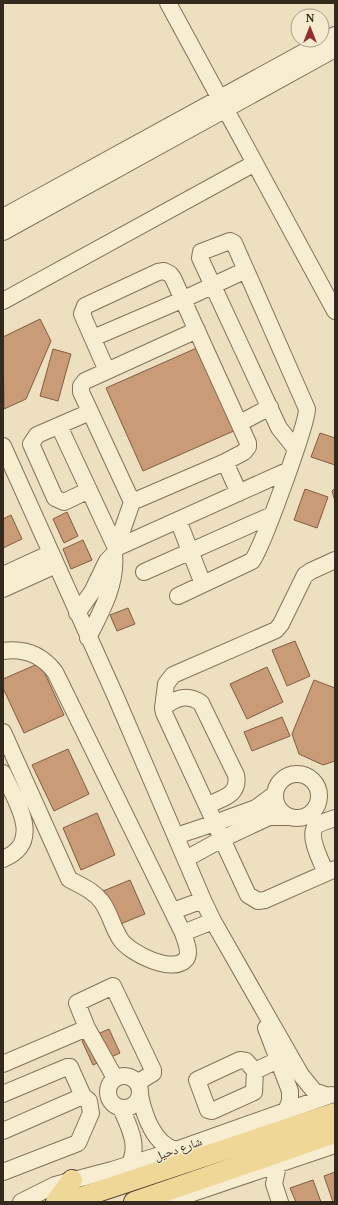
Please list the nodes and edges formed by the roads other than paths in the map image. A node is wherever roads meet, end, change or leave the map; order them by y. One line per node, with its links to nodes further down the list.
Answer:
1 (168, 3): 4 (street)
2 (335, 34): 4 (street)
3 (335, 49): 4 (street)
4 (223, 104): 5 (street); 6 (street); 7 (street)
5 (255, 163): 11 (street); 12 (street)
6 (3, 217)
7 (3, 232)
8 (246, 270): 9 (street); 9 (street); 21 (street)
9 (213, 286): 10 (street); 16 (street)
10 (184, 299): 13 (street); 14 (street); 14 (street)
11 (3, 301)
12 (335, 311)
13 (197, 330): 15 (street); 18 (street)
14 (93, 338): 15 (street)
15 (107, 371): 17 (street)
16 (270, 407): 18 (street); 21 (street)
17 (90, 412): 19 (street); 26 (street)
18 (240, 422): 22 (street)
19 (59, 426): 24 (street); 24 (street)
20 (3, 446): 31 (street)
21 (296, 448): 23 (street)
22 (225, 462): 25 (street); 26 (street)
23 (287, 471): 25 (street); 27 (street)
24 (89, 490): 29 (street)
25 (239, 493): 28 (street)
26 (132, 502): 29 (street)
27 (272, 515): 30 (street); 35 (street)
28 (178, 520): 29 (street); 30 (street)
29 (115, 551): 38 (street); 39 (street)
30 (191, 551): 33 (street); 35 (street)
31 (54, 559): 34 (street); 36 (street); 38 (street)
32 (335, 560): 41 (street)
33 (144, 572)
34 (3, 575)
35 (204, 584): 37 (street)
36 (3, 589)
37 (178, 596)
38 (77, 614): 39 (street)
39 (88, 638): 50 (street)
40 (3, 651): 56 (street)
41 (163, 708): 45 (street); 45 (street)
42 (3, 732): 58 (street)
43 (3, 773): 52 (street)
44 (275, 794): 46 (street); 47 (street); 49 (street)
45 (208, 805): 49 (street)
46 (314, 811): 47 (street); 48 (street)
47 (289, 817): 51 (street)
48 (332, 819): 54 (street)
49 (215, 823): 50 (street); 51 (street)
50 (176, 836): 53 (street)
51 (222, 839): 53 (street); 54 (street)
52 (3, 859)
53 (186, 859): 55 (street)
54 (330, 871)
55 (203, 900): 56 (street); 57 (street)
56 (173, 911): 58 (street)
57 (213, 921): 58 (street); 59 (street)
58 (183, 933)
59 (252, 987): 61 (street); 69 (street)
60 (87, 1028): 62 (street); 64 (street); 65 (street)
61 (278, 1060): 63 (street); 71 (street)
62 (3, 1064)
63 (255, 1071)
64 (115, 1078): 65 (street); 67 (street)
65 (138, 1089): 70 (street); 75 (street)
66 (3, 1094): 68 (street)
67 (108, 1095): 68 (street); 70 (street)
68 (86, 1098): 72 (street); 78 (street)
69 (333, 1101): 71 (street, شارع دحيل); 84 (main road, شارع دحيل)
70 (122, 1108): 76 (street)
71 (286, 1111): 75 (street, شارع دحيل)
72 (3, 1131)
73 (335, 1133): 85 (main road)
74 (335, 1145): 77 (street)
75 (176, 1150): 76 (street, شارع دحيل)
76 (128, 1165): 80 (street, شارع دحيل)
77 (278, 1165): 79 (street); 81 (street)
78 (3, 1172)
79 (258, 1172): 81 (street); 86 (street)
80 (72, 1180): 82 (street, شارع دحيل); 83 (main road)
81 (274, 1184): 87 (street)
82 (21, 1202)
83 (56, 1202)
84 (67, 1202)
85 (134, 1202)
86 (166, 1202)
87 (280, 1202)

